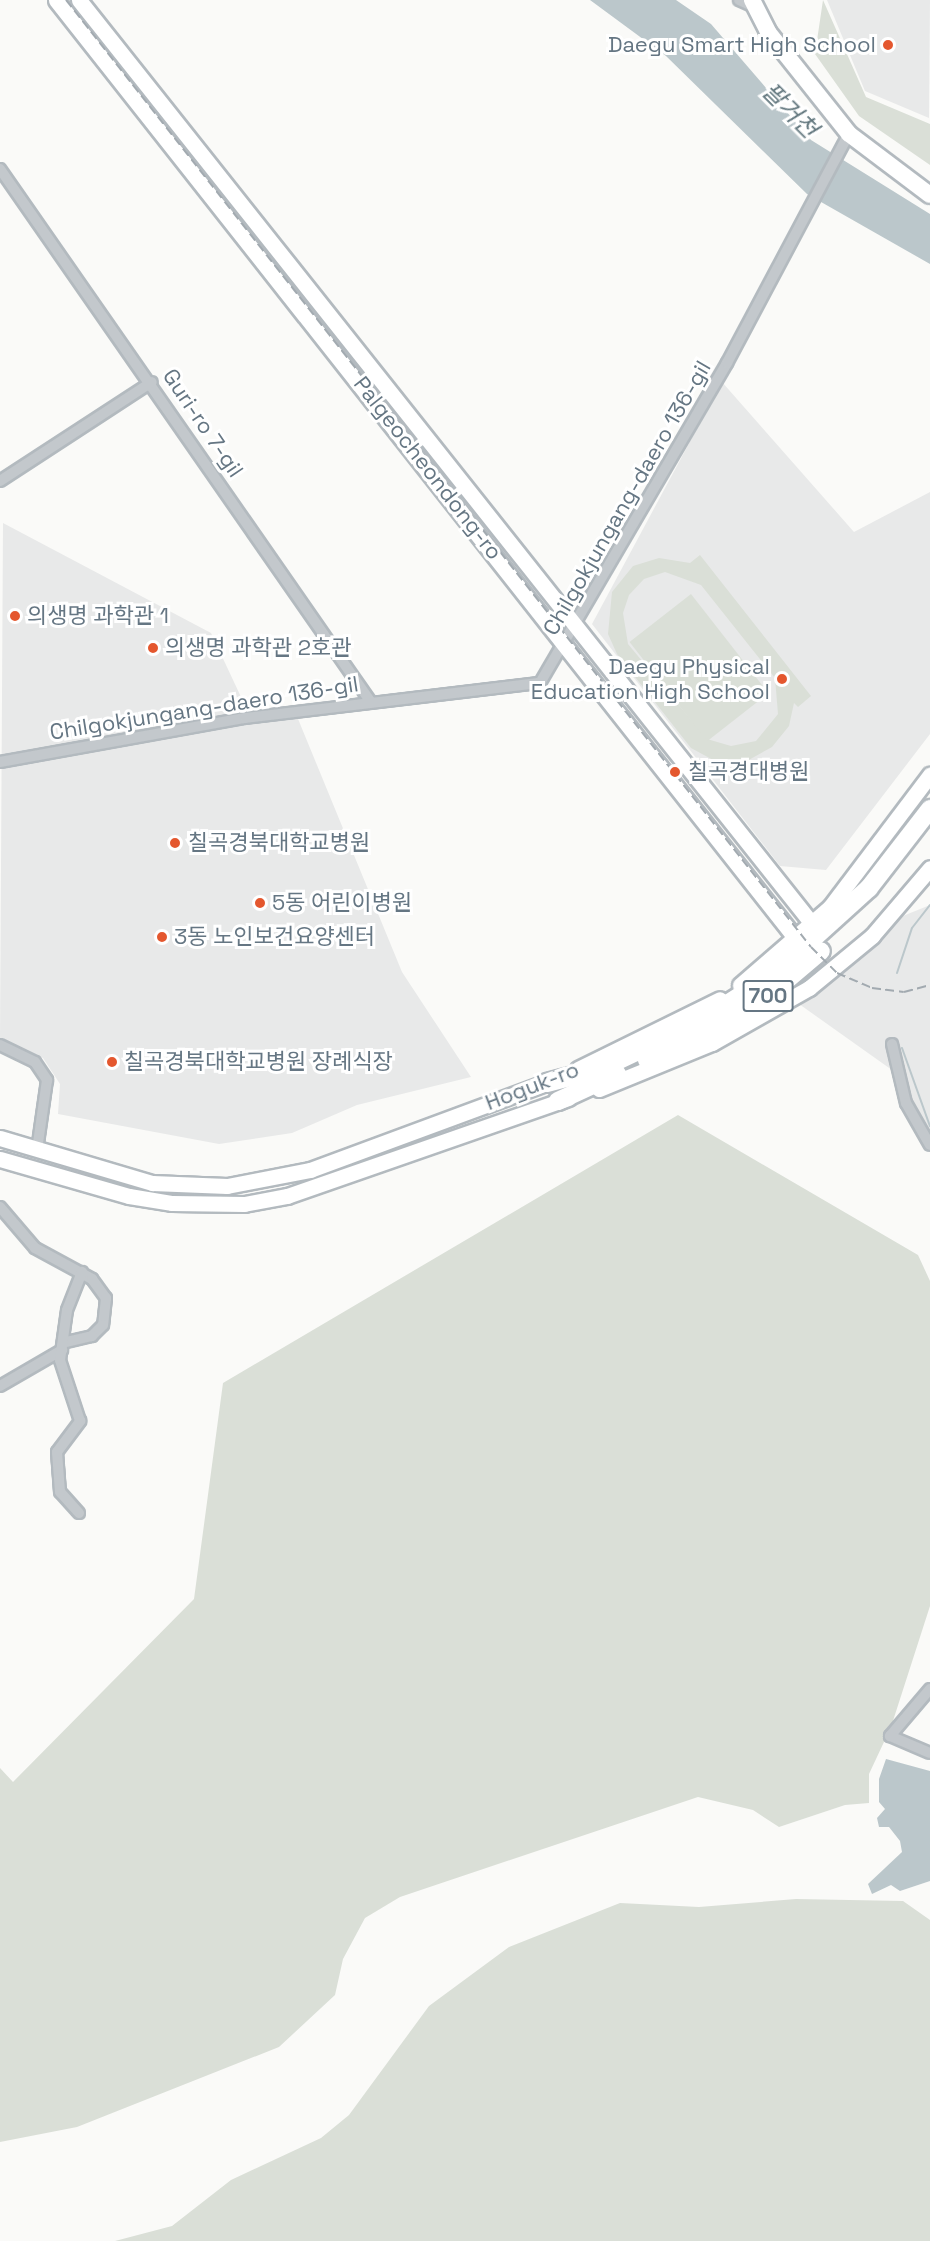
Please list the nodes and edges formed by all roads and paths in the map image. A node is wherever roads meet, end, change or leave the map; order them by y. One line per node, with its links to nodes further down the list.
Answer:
1 (56, 0): 11 (street, Palgeocheondong-ro)
2 (79, 0): 10 (street, Palgeocheondong-ro)
3 (739, 0): 4 (street)
4 (754, 3): 5 (main road)
5 (846, 140): 7 (main road); 10 (street, Chilgokjungang-daero 136-gil)
6 (1, 169): 8 (street, Guri-ro 7-gil)
7 (930, 195)
8 (152, 382): 9 (street); 12 (street, Guri-ro 7-gil)
9 (0, 481)
10 (575, 627): 11 (street, Chilgokjungang-daero 136-gil); 18 (street, Palgeocheondong-ro)
11 (567, 644): 12 (street, Chilgokjungang-daero 136-gil); 19 (street, Palgeocheondong-ro)
12 (370, 701): 13 (street, Chilgokjungang-daero 136-gil)
13 (0, 762)
14 (930, 775): 18 (street, Hoguk-ro)
15 (930, 809): 22 (highway, 700)
16 (930, 827): 23 (highway, 700)
17 (930, 868): 23 (street, Hoguk-ro)
18 (813, 925): 19 (street, Hoguk-ro)
19 (796, 939): 22 (street, Hoguk-ro)
20 (892, 1044): 25 (street)
21 (0, 1046): 26 (street)
22 (547, 1083): 26 (street, Hoguk-ro)
23 (558, 1101): 27 (street, Hoguk-ro)
24 (0, 1138): 26 (street, Hoguk-ro)
25 (930, 1144)
26 (37, 1150)
27 (0, 1159)
28 (0, 1207): 29 (street)
29 (82, 1272): 30 (street); 30 (street)
30 (64, 1346): 31 (street); 32 (street)
31 (0, 1386)
32 (79, 1513)
33 (930, 1689): 34 (street)
34 (930, 1753)

